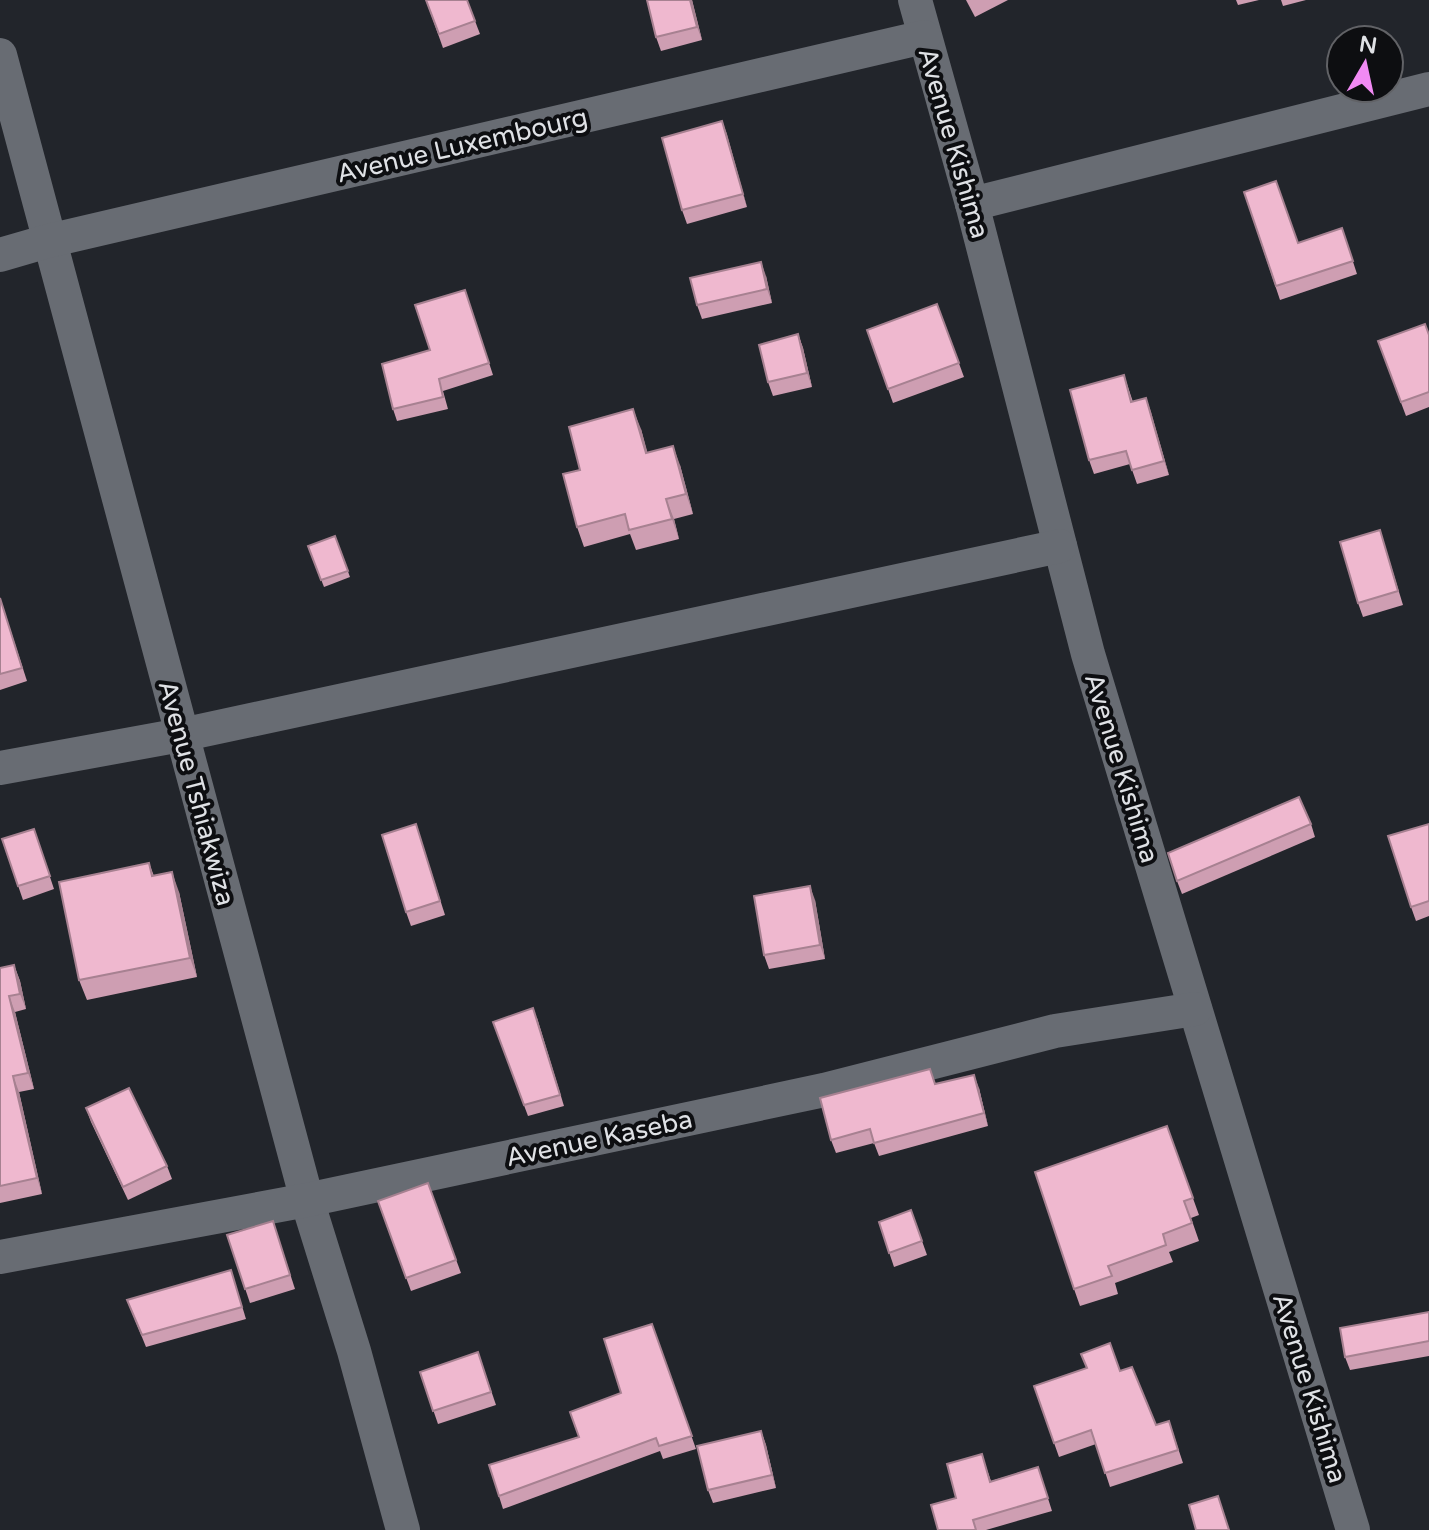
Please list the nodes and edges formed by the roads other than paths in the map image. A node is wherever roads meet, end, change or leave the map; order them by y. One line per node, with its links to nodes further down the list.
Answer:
1 (915, 0): 2 (street, Avenue Kishima)
2 (924, 37): 5 (street, Avenue Kishima); 6 (street, Avenue Luxembourg)
3 (0, 55): 6 (street, Avenue Tshiakwiza)
4 (1429, 89): 5 (street)
5 (972, 204): 8 (street, Avenue Kishima)
6 (48, 241): 7 (street, Avenue Luxembourg); 9 (street, Avenue Tshiakwiza)
7 (0, 255)
8 (1060, 546): 9 (street); 11 (street, Avenue Kishima)
9 (181, 735): 10 (street); 12 (street, Avenue Tshiakwiza)
10 (0, 768)
11 (1195, 1009): 12 (street, Avenue Kaseba); 15 (street, Avenue Kishima)
12 (307, 1200): 13 (street, Avenue Kaseba); 14 (street, Avenue Tshiakwiza)
13 (0, 1257)
14 (403, 1530)
15 (1353, 1530)

